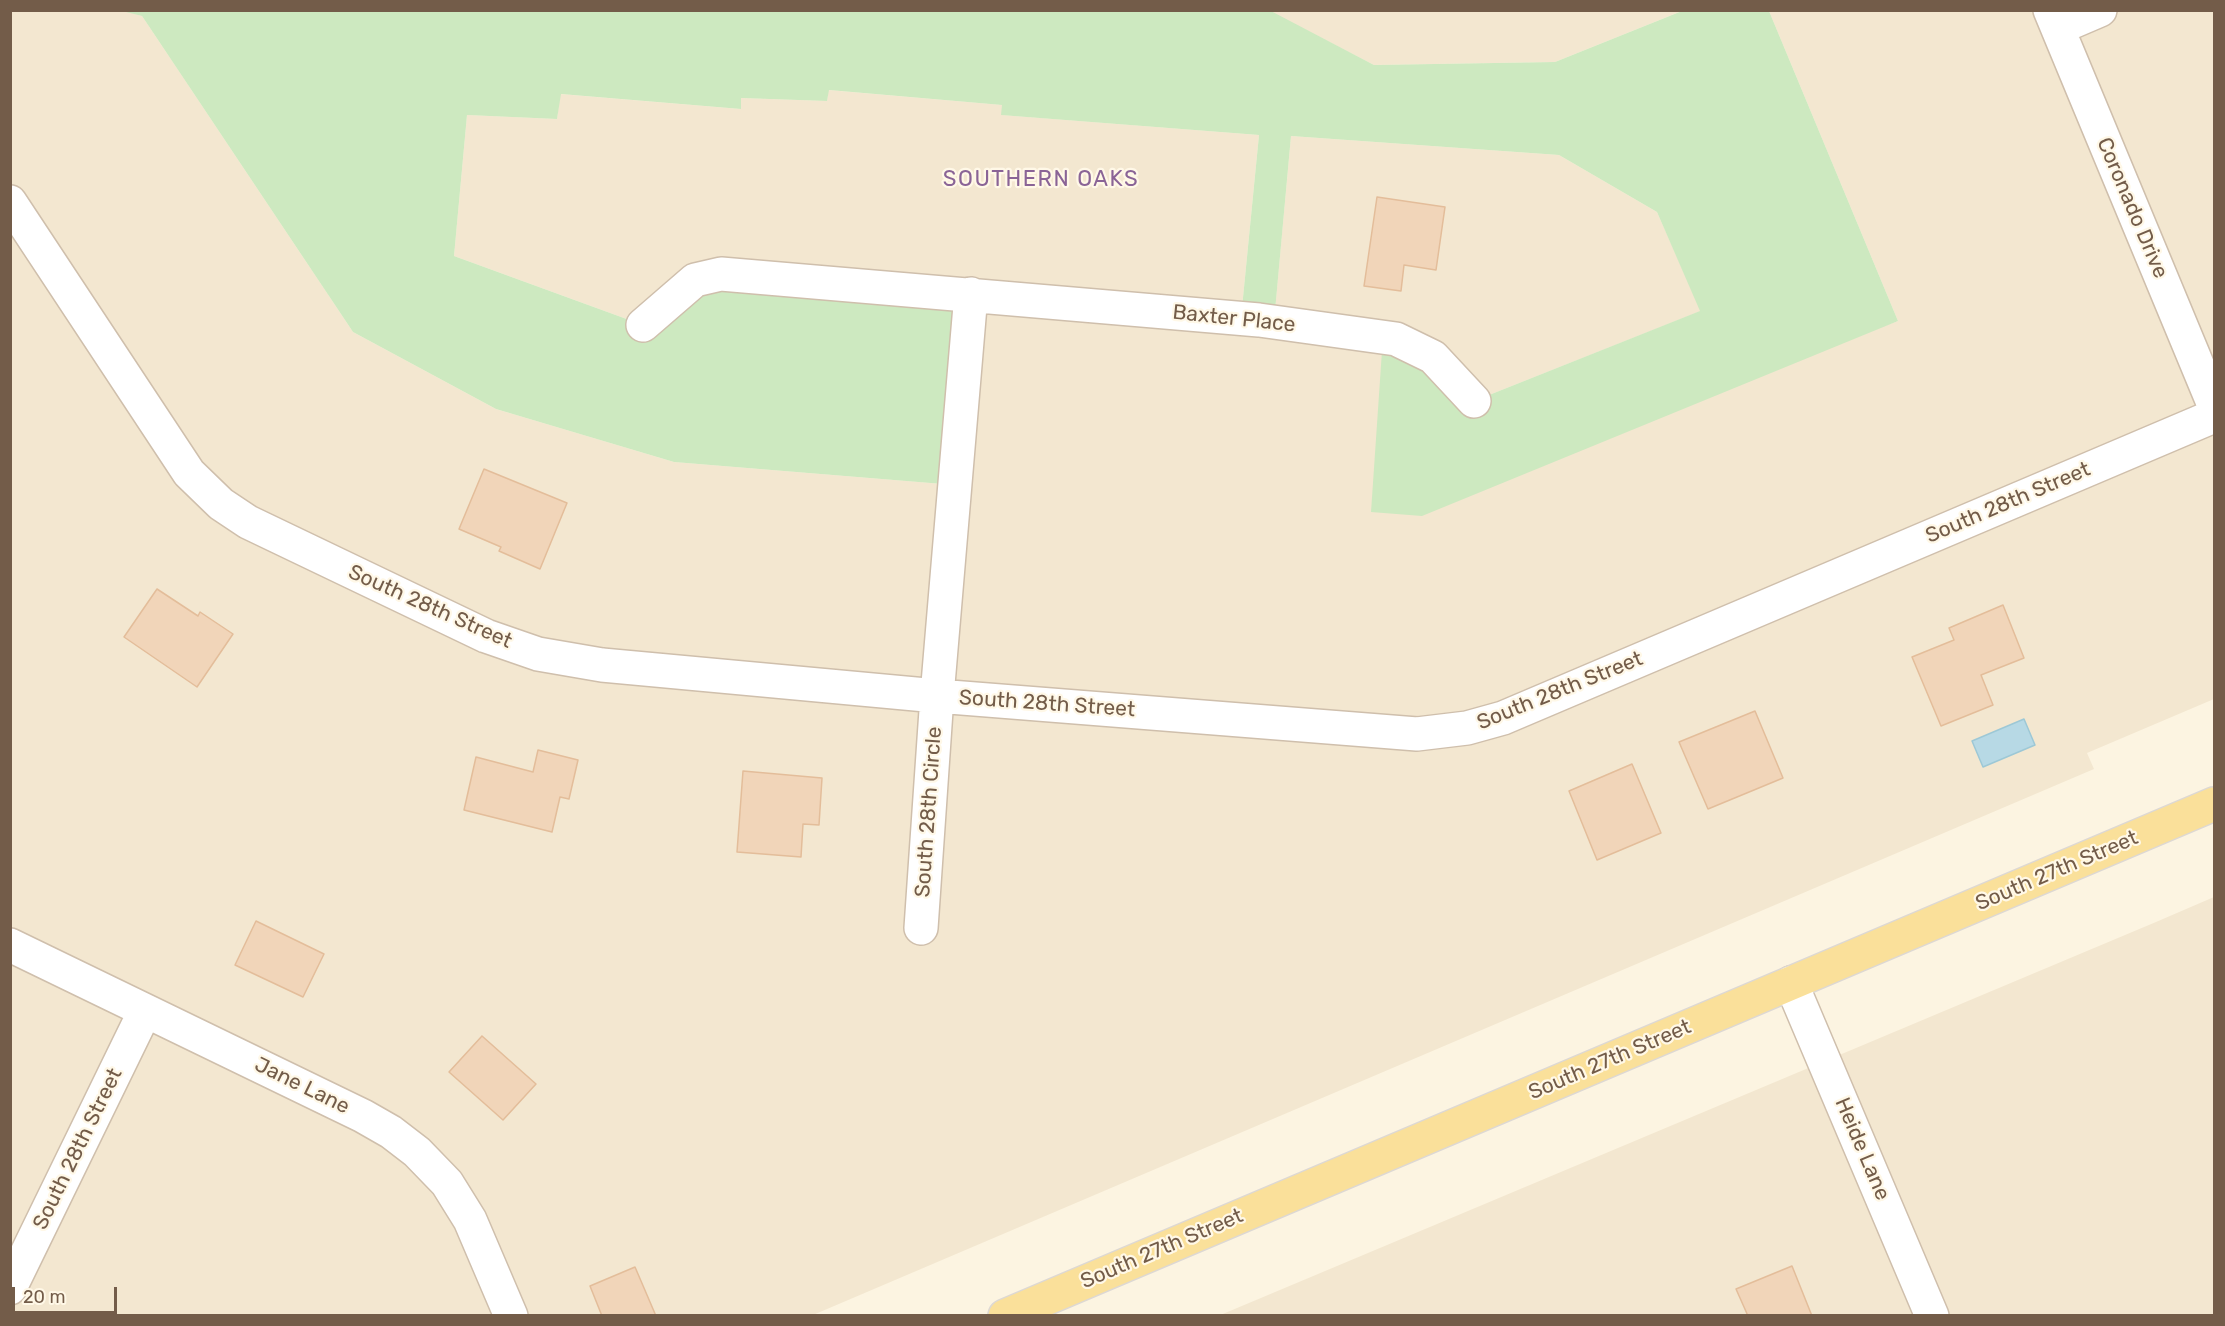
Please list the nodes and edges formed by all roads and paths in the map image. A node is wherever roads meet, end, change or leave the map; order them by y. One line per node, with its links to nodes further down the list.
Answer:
1 (2100, 10): 2 (street)
2 (2054, 19): 7 (street, Coronado Drive)
3 (10, 202): 9 (street, South 28th Street)
4 (971, 294): 5 (street, Baxter Place); 6 (street, Baxter Place); 9 (street)
5 (643, 325)
6 (1474, 401)
7 (2214, 405)
8 (2214, 416): 9 (street, South 28th Street)
9 (937, 696): 11 (street, South 28th Circle)
10 (2214, 804): 13 (main road, South 27th Street)
11 (921, 927)
12 (10, 945): 14 (street, Jane Lane)
13 (1791, 983): 17 (main road, South 27th Street); 18 (street, Heide Lane)
14 (145, 1011): 15 (street, South 28th Street); 16 (street, Jane Lane)
15 (10, 1288)
16 (511, 1316)
17 (1005, 1316)
18 (1932, 1316)

